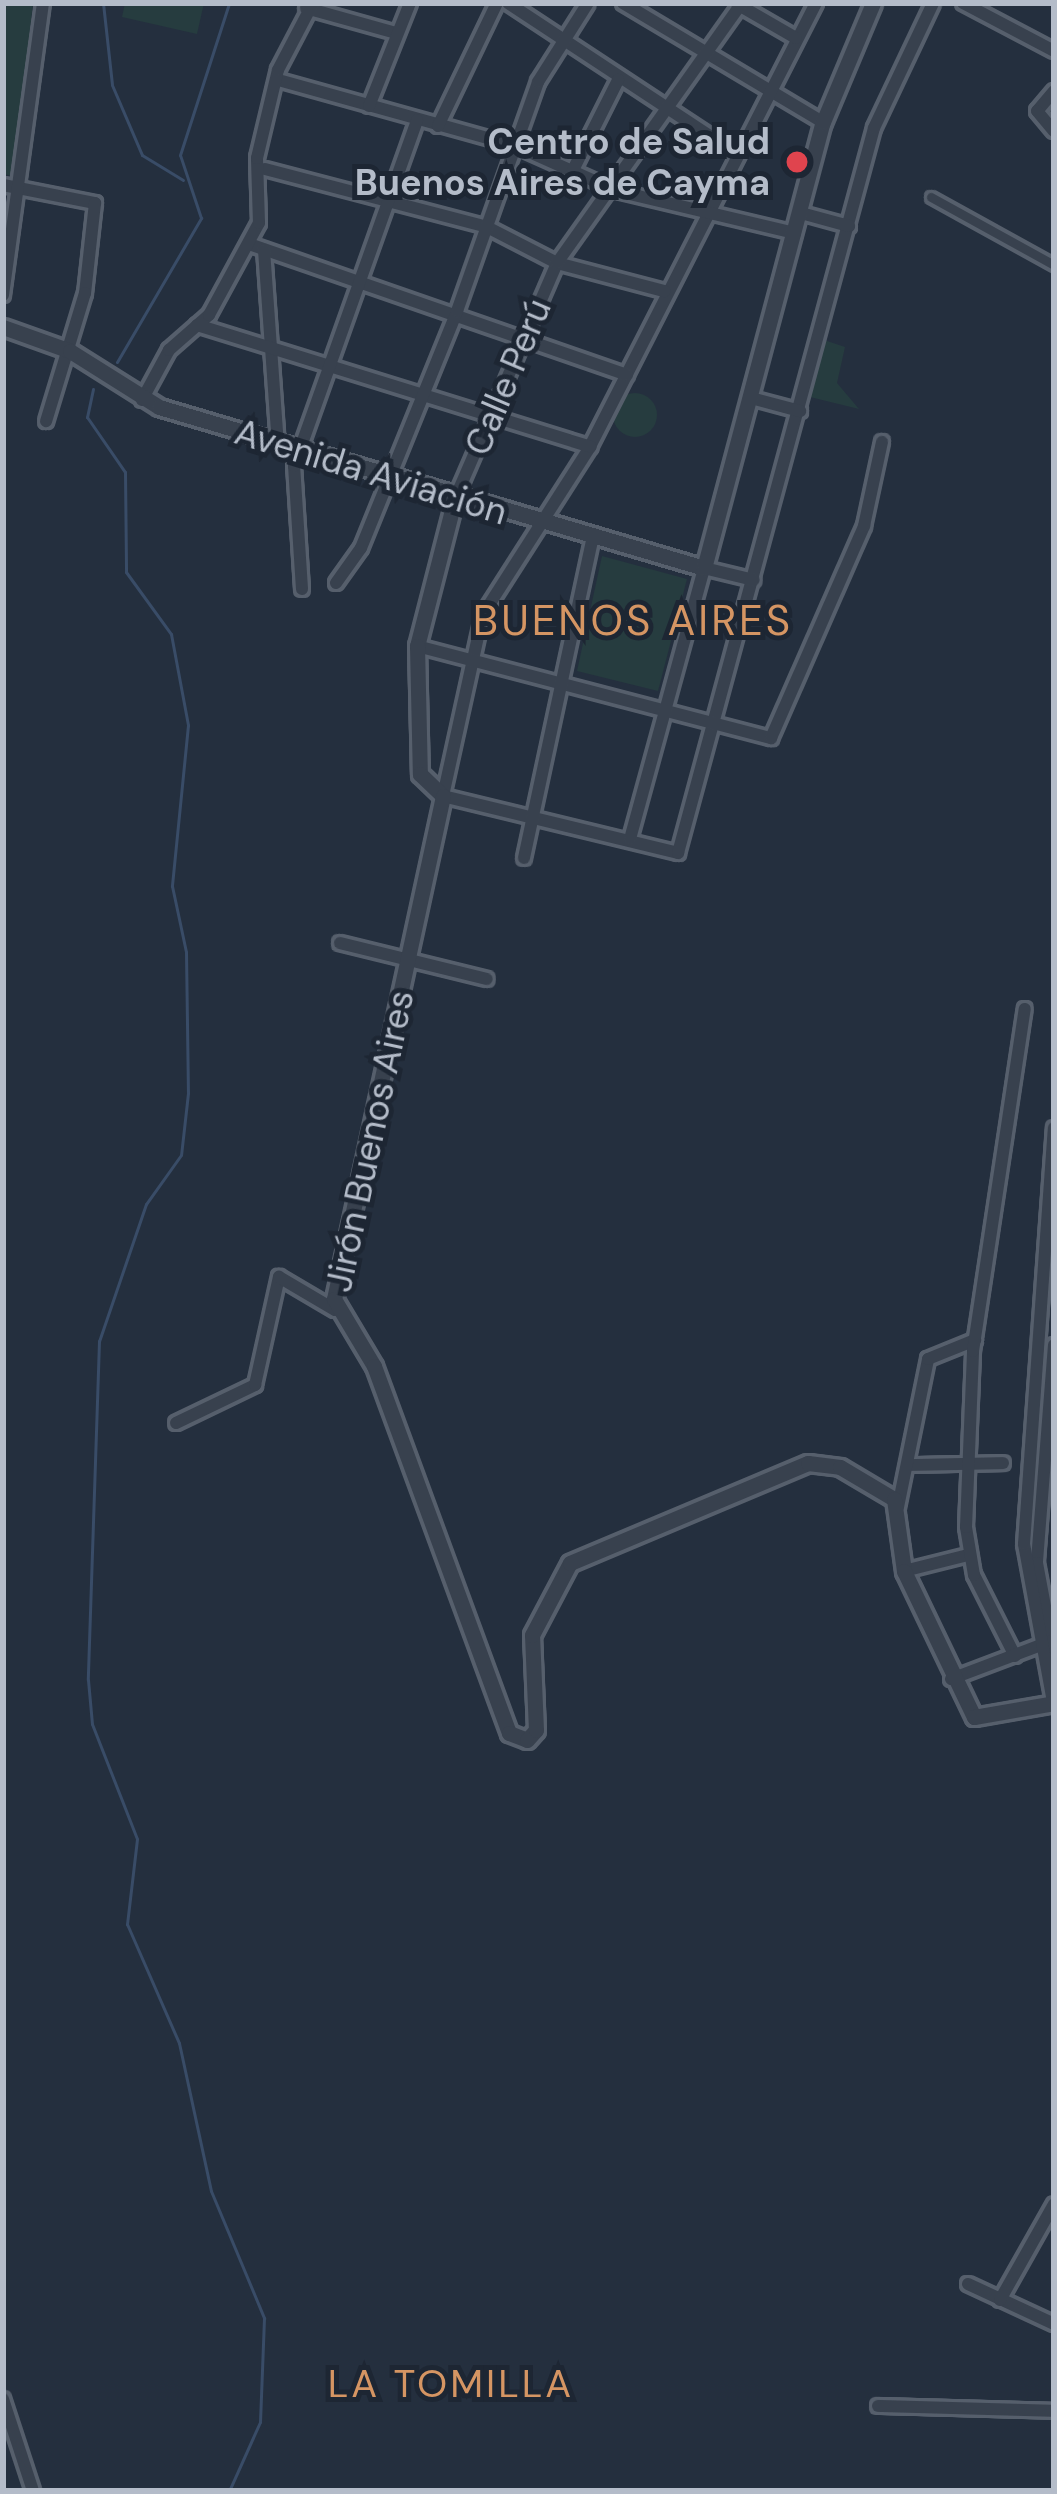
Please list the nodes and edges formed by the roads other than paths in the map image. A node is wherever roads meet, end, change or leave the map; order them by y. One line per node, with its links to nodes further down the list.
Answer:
1 (43, 3): 33 (street)
2 (410, 3): 13 (street)
3 (497, 3): 26 (street)
4 (508, 3): 15 (street)
5 (588, 3): 15 (street)
6 (623, 3): 17 (street)
7 (816, 3): 14 (street, Jirón Buenos Aires)
8 (873, 3): 25 (street)
9 (933, 3): 39 (street)
10 (963, 3): 16 (street)
11 (740, 4): 14 (street); 17 (street, Calle Perú)
12 (309, 5): 13 (street); 19 (street)
13 (396, 33): 22 (street)
14 (796, 38): 21 (street, Jirón Buenos Aires)
15 (563, 40): 18 (street); 28 (street)
16 (1054, 51)
17 (705, 60): 21 (street); 23 (street, Calle Perú)
18 (617, 80): 23 (street); 31 (street)
19 (282, 81): 22 (street); 30 (street)
20 (1054, 91): 27 (street)
21 (768, 98): 25 (street); 29 (street, Jirón Buenos Aires)
22 (369, 106): 24 (street)
23 (669, 111): 29 (street); 34 (street, Calle Perú)
24 (417, 120): 26 (street); 36 (street)
25 (823, 122): 37 (street)
26 (439, 126): 28 (street)
27 (1054, 131)
28 (516, 146): 31 (street); 40 (street)
29 (737, 154): 38 (street, Jirón Buenos Aires)
30 (265, 169): 36 (street); 42 (street)
31 (573, 170): 34 (street)
32 (3, 185): 33 (street)
33 (20, 188): 48 (street); 54 (street)
34 (617, 191): 38 (street); 44 (street, Calle Perú)
35 (931, 197): 45 (street)
36 (386, 204): 40 (street); 46 (street)
37 (801, 213): 39 (street); 41 (street)
38 (703, 214): 41 (street); 47 (street, Jirón Buenos Aires)
39 (849, 226): 60 (street)
40 (487, 227): 44 (street); 49 (street)
41 (795, 233): 58 (street)
42 (249, 244): 43 (street); 50 (street)
43 (264, 250): 46 (street); 53 (street)
44 (557, 263): 47 (street); 52 (street, Calle Perú)
45 (1054, 266)
46 (358, 282): 49 (street); 55 (street)
47 (664, 291): 56 (street, Jirón Buenos Aires)
48 (3, 295)
49 (457, 311): 52 (street); 57 (street)
50 (196, 325): 53 (street); 59 (street)
51 (3, 327): 54 (street, Avenida Aviación)
52 (521, 342): 56 (street); 61 (street, Calle Perú)
53 (272, 346): 55 (street); 64 (street)
54 (70, 351): 59 (street, Avenida Aviación); 62 (street)
55 (330, 365): 57 (street); 66 (street)
56 (626, 375): 65 (street, Jirón Buenos Aires)
57 (421, 392): 61 (street); 67 (street)
58 (751, 398): 60 (street); 71 (street)
59 (142, 400): 64 (street, Avenida Aviación)
60 (800, 411): 72 (street)
61 (491, 421): 65 (street); 68 (street, Calle Perú)
62 (46, 422)
63 (883, 442): 79 (street)
64 (278, 443): 66 (street, Avenida Aviación)
65 (590, 447): 69 (street, Jirón Buenos Aires)
66 (299, 451): 67 (street, Avenida Aviación); 74 (street)
67 (386, 478): 68 (street, Avenida Aviación); 73 (street)
68 (454, 502): 69 (street, Avenida Aviación); 75 (street, Calle Perú)
69 (542, 524): 70 (street, Avenida Aviación); 76 (street, Jirón Buenos Aires)
70 (592, 540): 71 (street, Avenida Aviación); 77 (street)
71 (704, 568): 72 (street, Avenida Aviación); 78 (street)
72 (754, 580): 79 (street)
73 (336, 583)
74 (302, 589)
75 (417, 646): 76 (street); 80 (street, Calle Perú)
76 (473, 658): 77 (street); 80 (street, Jirón Buenos Aires)
77 (562, 681): 78 (street); 81 (street)
78 (666, 708): 79 (street); 82 (street)
79 (716, 721): 82 (street)
80 (443, 796): 81 (street); 85 (street, Jirón Buenos Aires)
81 (532, 820): 82 (street); 83 (street)
82 (630, 838)
83 (524, 859)
84 (340, 943): 85 (street)
85 (408, 956): 86 (street); 89 (street, Jirón Buenos Aires)
86 (487, 979)
87 (1025, 1009): 90 (street)
88 (1054, 1128): 100 (street)
89 (335, 1310): 92 (street); 97 (street, Jirón Buenos Aires)
90 (975, 1340): 94 (street); 96 (street)
91 (1054, 1346): 93 (street)
92 (176, 1424)
93 (1051, 1440): 100 (street)
94 (968, 1463): 95 (street); 96 (street); 98 (street)
95 (1003, 1463)
96 (911, 1466): 97 (street)
97 (898, 1507): 99 (street)
98 (968, 1555): 99 (street); 101 (street)
99 (904, 1571): 102 (street)
100 (1049, 1647): 101 (street); 103 (street)
101 (1015, 1656): 102 (street)
102 (950, 1679): 103 (street)
103 (1053, 1702)
104 (1054, 2204): 106 (street)
105 (968, 2284): 106 (street)
106 (1000, 2300): 107 (street)
107 (1054, 2324)
108 (3, 2399): 111 (street)
109 (878, 2406): 110 (street)
110 (1054, 2411)
111 (34, 2491)

